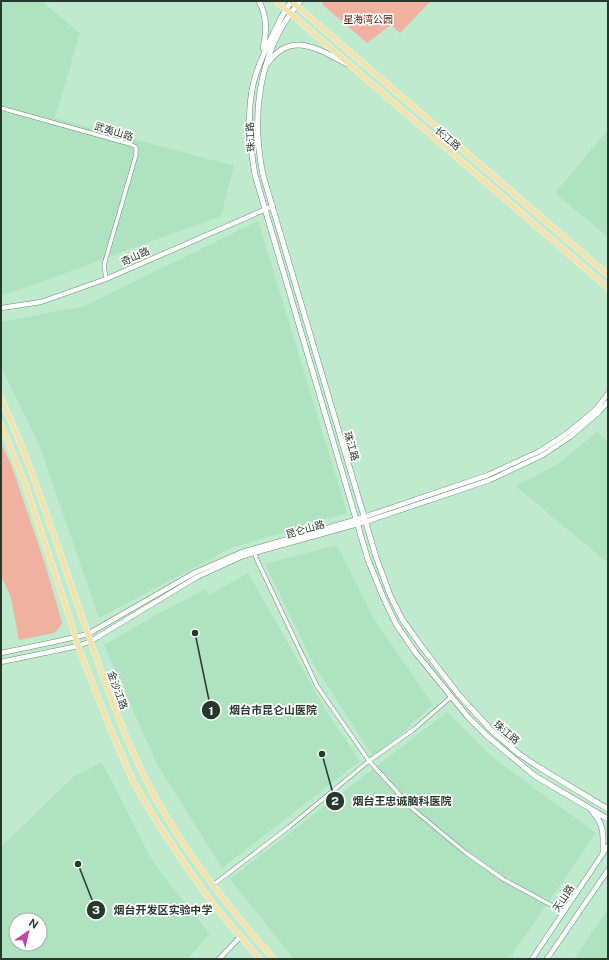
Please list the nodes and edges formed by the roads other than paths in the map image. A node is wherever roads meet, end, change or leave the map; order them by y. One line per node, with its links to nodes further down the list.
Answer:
1 (259, 1): 6 (main road)
2 (276, 1): 5 (main road, 长江路)
3 (292, 1): 4 (main road, 长江路); 5 (main road)
4 (299, 3): 5 (main road, 珠江路); 12 (main road, 长江路)
5 (288, 11): 6 (main road); 7 (main road, 长江路); 8 (main road, 珠江路)
6 (261, 58): 11 (main road)
7 (353, 67): 8 (main road); 14 (main road, 长江路)
8 (265, 69): 10 (main road, 珠江路)
9 (1, 108): 13 (street, 武夷山路)
10 (273, 206): 11 (street, 奇山路); 20 (main road, 珠江路)
11 (265, 209): 13 (street, 奇山路); 21 (main road)
12 (608, 274)
13 (106, 279): 15 (street, 奇山路)
14 (608, 288)
15 (1, 308)
16 (608, 394): 20 (street, 昆仑山路)
17 (1, 398): 23 (main road, 金沙江路)
18 (608, 402): 20 (street, 昆仑山路)
19 (1, 424): 24 (main road, 金沙江路)
20 (364, 520): 21 (street, 昆仑山路); 31 (main road, 珠江路)
21 (356, 522): 22 (street, 昆仑山路); 25 (street, 昆仑山路); 29 (main road)
22 (254, 548): 23 (street, 昆仑山路); 30 (street)
23 (88, 634): 24 (street, 昆仑山路); 25 (main road, 金沙江路)
24 (76, 637): 26 (main road, 金沙江路); 27 (street, 昆仑山路)
25 (91, 641): 26 (street, 昆仑山路); 39 (main road, 金沙江路)
26 (78, 646): 28 (street, 昆仑山路); 41 (main road, 金沙江路)
27 (1, 653)
28 (1, 662)
29 (451, 697): 30 (street); 33 (main road)
30 (369, 761): 39 (street); 40 (street)
31 (593, 800): 32 (main road); 34 (main road, 珠江路)
32 (608, 804)
33 (589, 807): 35 (main road); 37 (main road)
34 (608, 809)
35 (608, 819)
36 (608, 846): 37 (street, 天山路)
37 (604, 853): 40 (street, 天山路)
38 (608, 870): 46 (street)
39 (213, 885): 44 (main road, 金沙江路)
40 (564, 912): 45 (street, 天山路)
41 (240, 937): 42 (street); 43 (main road, 金沙江路)
42 (219, 959)
43 (260, 959)
44 (274, 959)
45 (532, 959)
46 (547, 959)

